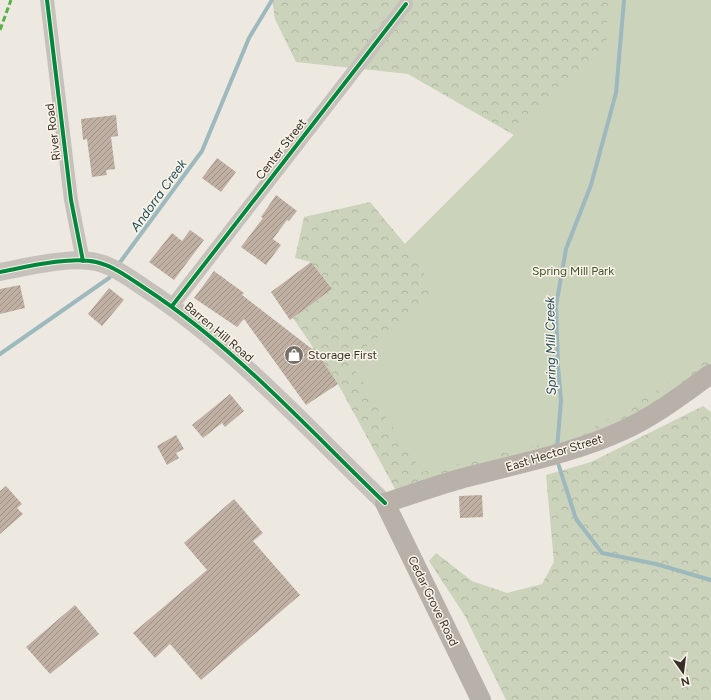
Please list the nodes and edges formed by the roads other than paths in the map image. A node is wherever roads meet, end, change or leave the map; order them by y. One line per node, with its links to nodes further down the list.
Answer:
1 (47, 0): 3 (street, River Road)
2 (406, 4): 5 (street, Center Street)
3 (83, 261): 4 (street, Barren Hill Road); 5 (street, Barren Hill Road)
4 (0, 272)
5 (172, 306): 7 (street, Barren Hill Road)
6 (711, 374): 7 (main road, East Hector Street)
7 (385, 503): 8 (main road, Cedar Grove Road)
8 (482, 700)

